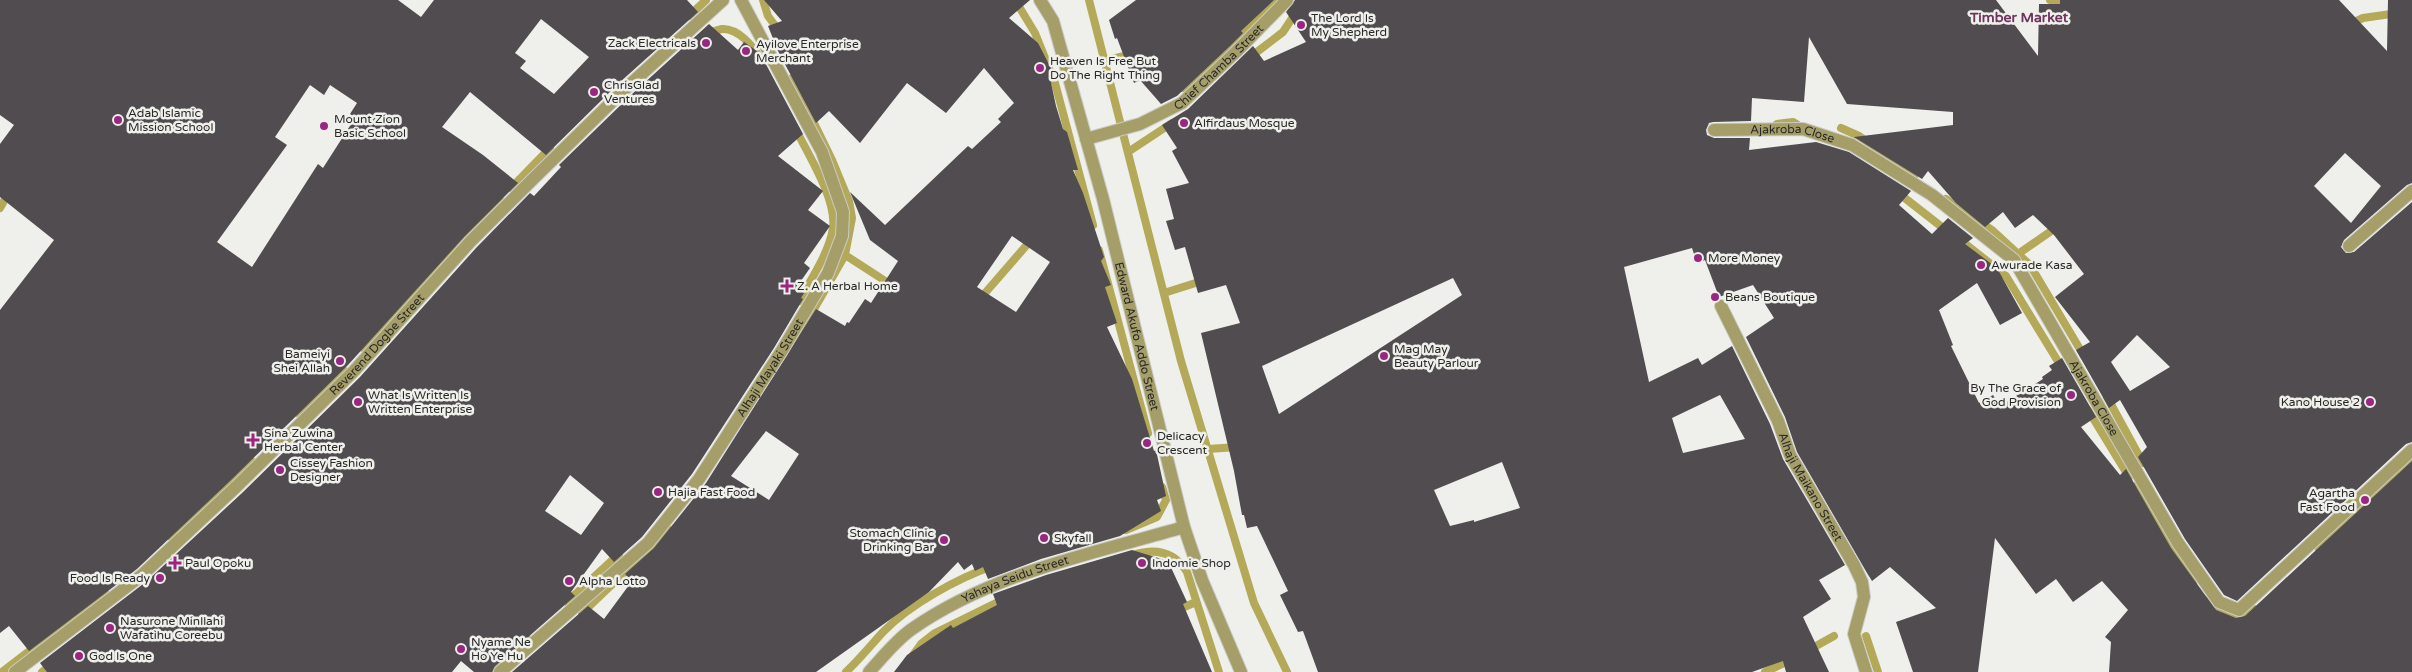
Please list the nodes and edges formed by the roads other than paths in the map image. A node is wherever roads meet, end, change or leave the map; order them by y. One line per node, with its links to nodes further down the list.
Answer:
1 (723, 0): 12 (street, Reverend Dogbe Street)
2 (741, 0): 13 (street, Alhaji Mayaki Street)
3 (1040, 0): 6 (street, Edward Akufo Addo Street)
4 (1287, 0): 6 (street, Chief Chamba Street)
5 (1714, 130): 10 (street, Ajakroba Close)
6 (1086, 139): 11 (street, Edward Akufo Addo Street)
7 (2412, 191): 8 (street)
8 (2349, 246)
9 (1721, 306): 16 (street, Alhaji Maikano Street)
10 (2412, 450)
11 (1184, 528): 14 (street, Yahaya Seidu Street); 15 (street, Edward Akufo Addo Street)
12 (15, 672)
13 (500, 672)
14 (869, 672)
15 (1241, 672)
16 (1866, 672)

